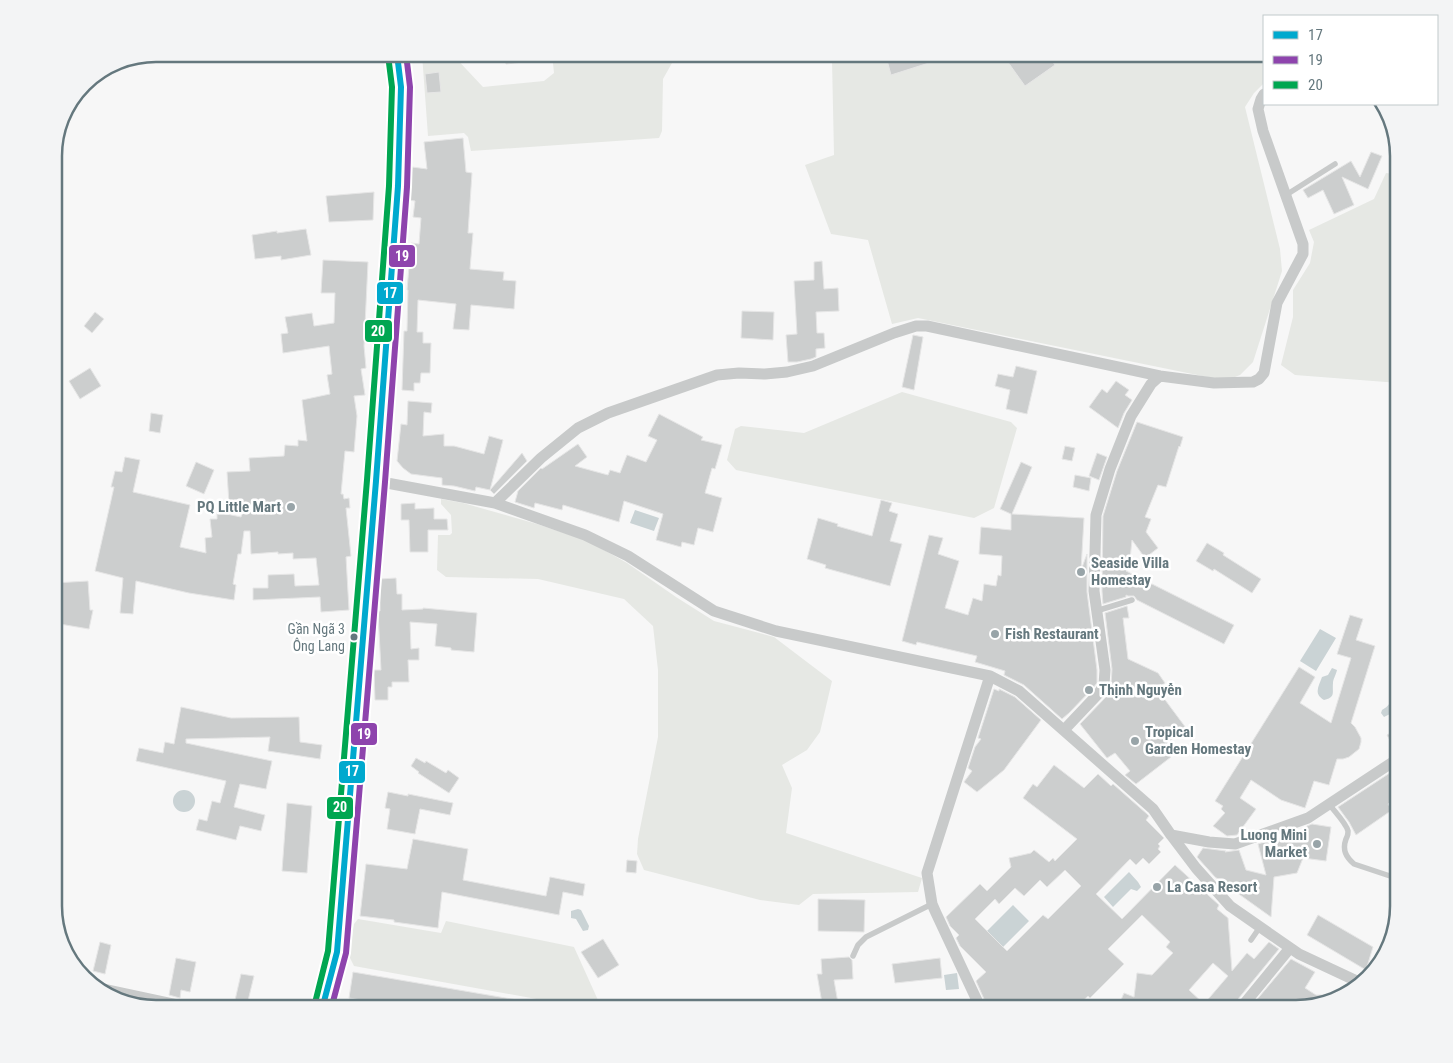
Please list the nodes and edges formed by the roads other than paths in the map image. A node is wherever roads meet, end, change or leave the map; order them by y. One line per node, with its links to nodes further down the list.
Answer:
1 (398, 63): 6 (main road)
2 (1263, 96): 4 (street)
3 (1335, 164): 4 (lane)
4 (1286, 195): 5 (street)
5 (1160, 376): 7 (street); 9 (street)
6 (376, 481): 7 (street); 24 (main road)
7 (495, 502): 10 (street)
8 (1132, 600): 9 (lane)
9 (1096, 611): 11 (street)
10 (990, 676): 11 (street); 16 (street)
11 (1064, 730): 14 (street)
12 (1390, 764): 13 (street)
13 (1329, 804): 14 (street); 15 (lane)
14 (1172, 835): 17 (street)
15 (1390, 877)
16 (932, 904): 20 (lane); 25 (street)
17 (1260, 927): 18 (lane); 19 (street)
18 (1251, 940)
19 (1290, 948): 21 (street); 26 (street)
20 (852, 956)
21 (1355, 980)
22 (118, 992): 23 (street)
23 (154, 1000)
24 (324, 1000)
25 (977, 1000)
26 (1247, 1000)

